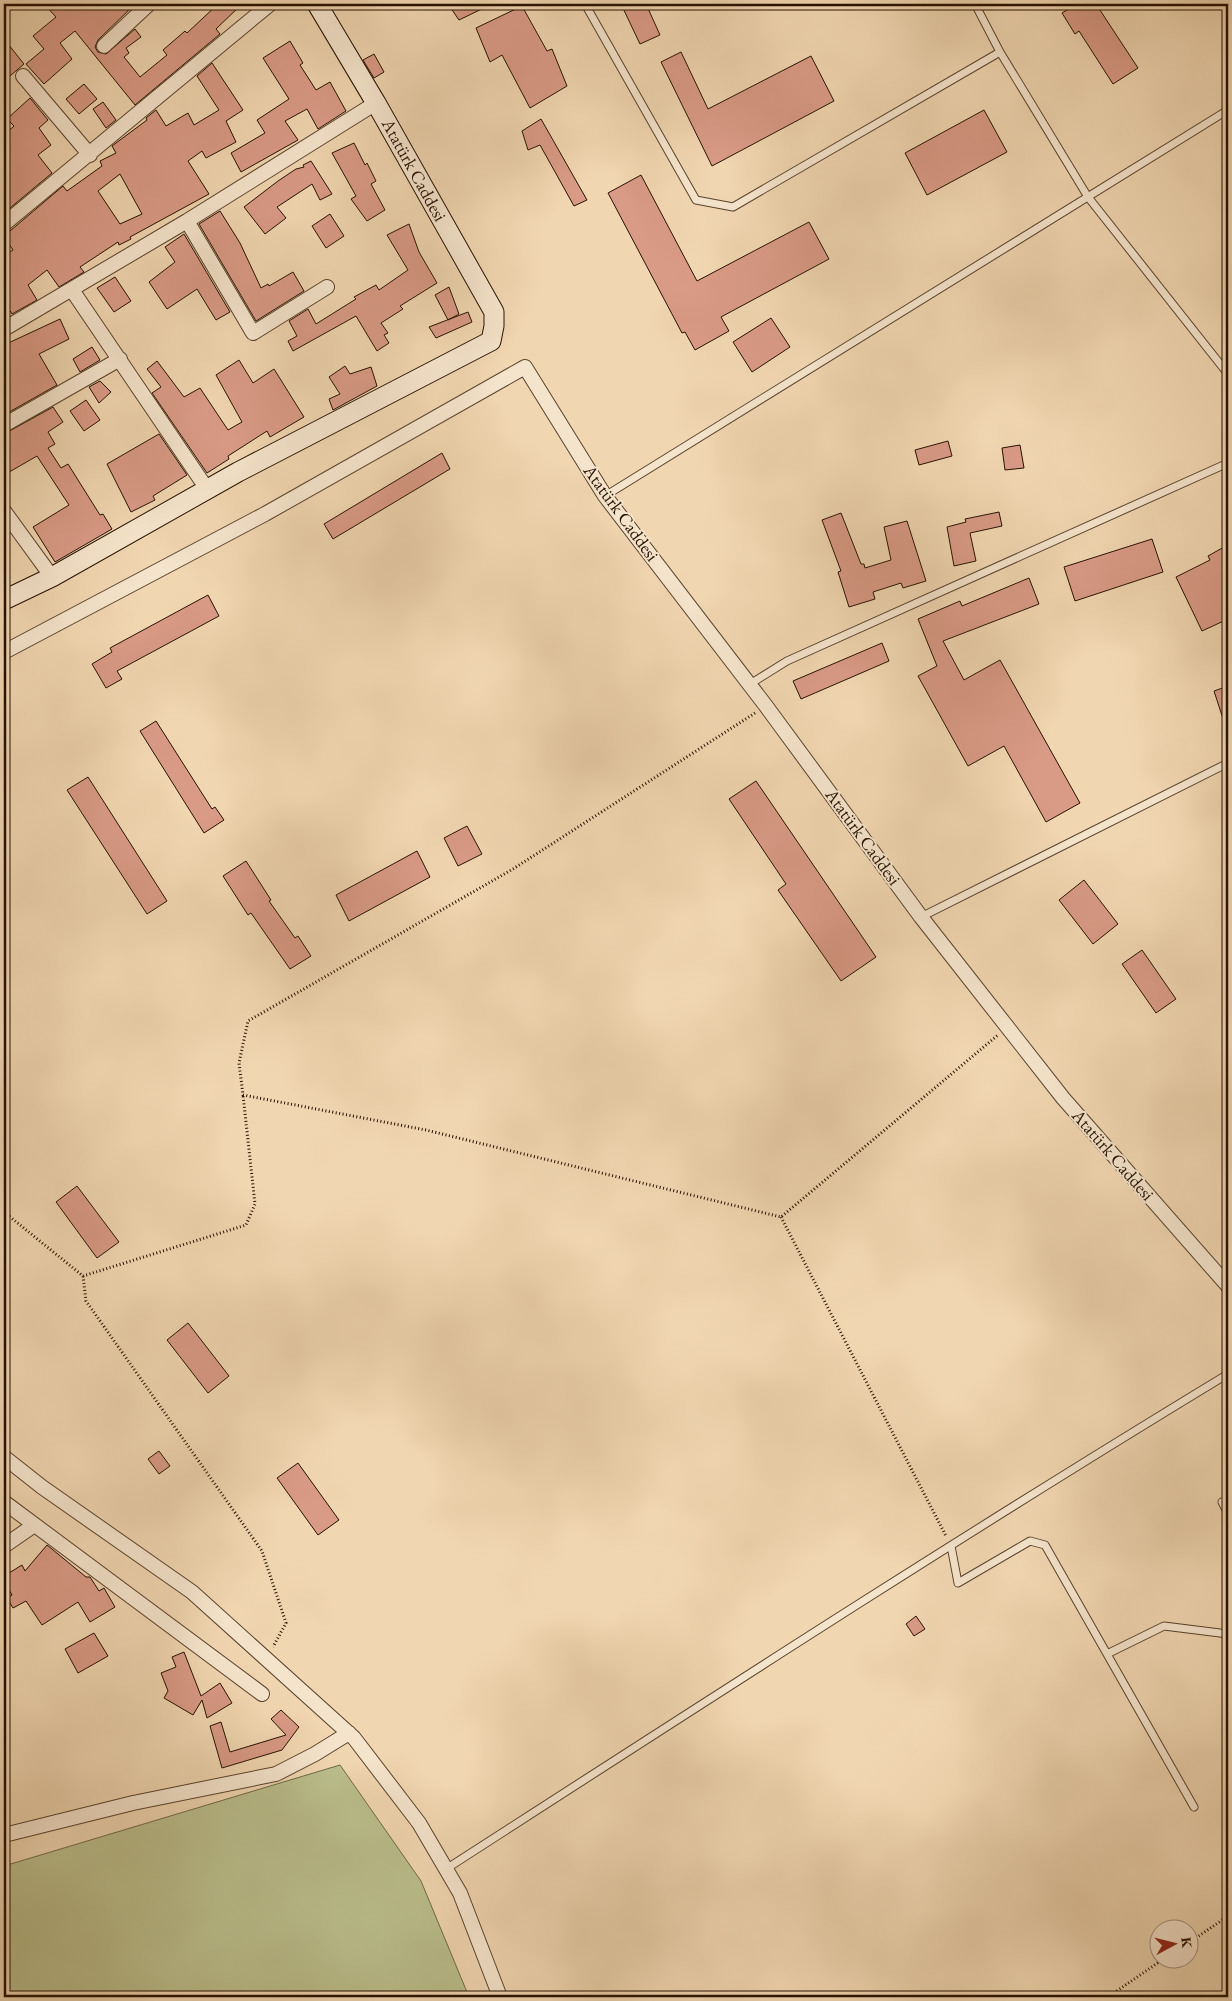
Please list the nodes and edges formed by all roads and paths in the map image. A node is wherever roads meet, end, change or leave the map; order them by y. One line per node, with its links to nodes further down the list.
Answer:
1 (149, 4): 6 (street)
2 (270, 4): 11 (street)
3 (317, 4): 9 (street, Atatürk Caddesi)
4 (585, 4): 7 (lane)
5 (975, 4): 7 (lane)
6 (104, 46)
7 (1000, 52): 12 (lane)
8 (23, 76): 11 (street)
9 (376, 103): 13 (street); 22 (street, Atatürk Caddesi)
10 (1228, 110): 12 (lane)
11 (90, 155): 14 (street)
12 (1088, 197): 19 (lane); 23 (lane)
13 (187, 221): 15 (street); 16 (street)
14 (4, 224)
15 (327, 287)
16 (72, 290): 17 (street); 18 (street)
17 (4, 329)
18 (120, 359): 20 (street); 22 (street)
19 (1228, 374)
20 (4, 426)
21 (1228, 463): 28 (lane)
22 (208, 489): 25 (street)
23 (605, 496): 27 (street, Atatürk Caddesi); 28 (street, Atatürk Caddesi)
24 (4, 512): 25 (street)
25 (52, 577): 26 (street)
26 (4, 600)
27 (4, 652)
28 (750, 684): 29 (street, Atatürk Caddesi)
29 (766, 706): 31 (street, Atatürk Caddesi); 33 (path)
30 (1228, 763): 31 (lane)
31 (921, 917): 32 (street, Atatürk Caddesi)
32 (1008, 1028): 35 (path); 37 (street, Atatürk Caddesi)
33 (243, 1095): 35 (path); 36 (path)
34 (4, 1212): 36 (path)
35 (782, 1216): 45 (path)
36 (83, 1276): 48 (path)
37 (1228, 1286)
38 (1228, 1374): 45 (lane)
39 (4, 1457): 48 (street)
40 (4, 1502): 43 (street)
41 (1222, 1502): 42 (lane)
42 (1228, 1514)
43 (33, 1526): 44 (street); 49 (street)
44 (4, 1546)
45 (951, 1546): 47 (lane); 53 (lane)
46 (1228, 1634): 47 (lane)
47 (1107, 1654): 51 (lane)
48 (267, 1659): 50 (street)
49 (262, 1694)
50 (349, 1733): 52 (street); 53 (street)
51 (1194, 1807)
52 (4, 1835)
53 (446, 1870): 57 (street)
54 (1228, 1916): 55 (path)
55 (1200, 1935)
56 (1150, 1968): 58 (path)
57 (500, 1997)
58 (1108, 1997)

